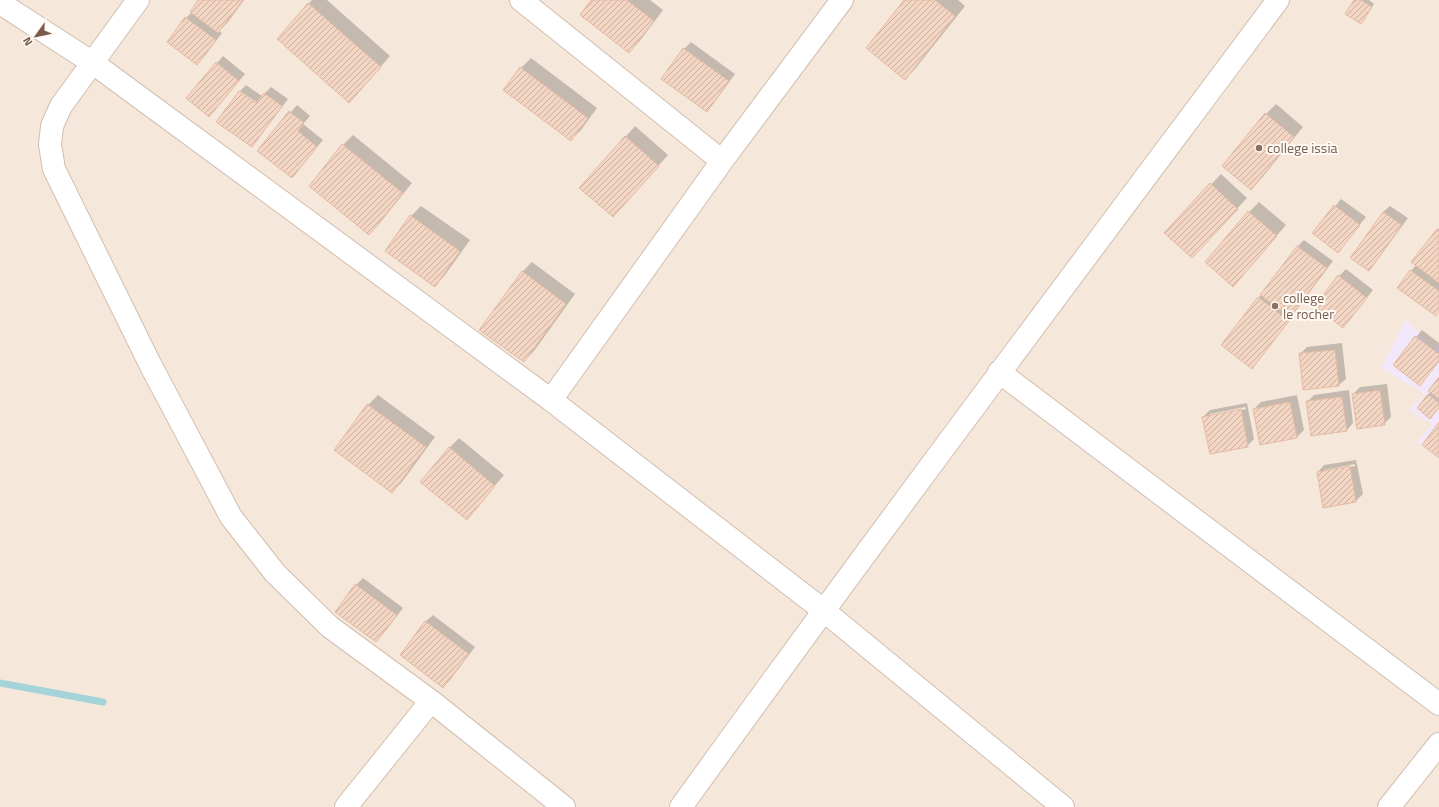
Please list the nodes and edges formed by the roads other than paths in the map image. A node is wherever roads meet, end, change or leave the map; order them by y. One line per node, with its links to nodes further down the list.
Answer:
1 (138, 0): 6 (street)
2 (521, 0): 7 (street)
3 (842, 0): 7 (street)
4 (1278, 0): 8 (street)
5 (0, 3): 6 (street)
6 (93, 63): 9 (street); 11 (street)
7 (722, 161): 9 (street)
8 (999, 372): 10 (street); 12 (street)
9 (551, 400): 10 (street)
10 (823, 610): 16 (street); 17 (street)
11 (431, 701): 14 (street); 15 (street)
12 (1439, 704)
13 (1439, 744): 18 (street)
14 (346, 807)
15 (564, 807)
16 (681, 807)
17 (1062, 807)
18 (1389, 807)

